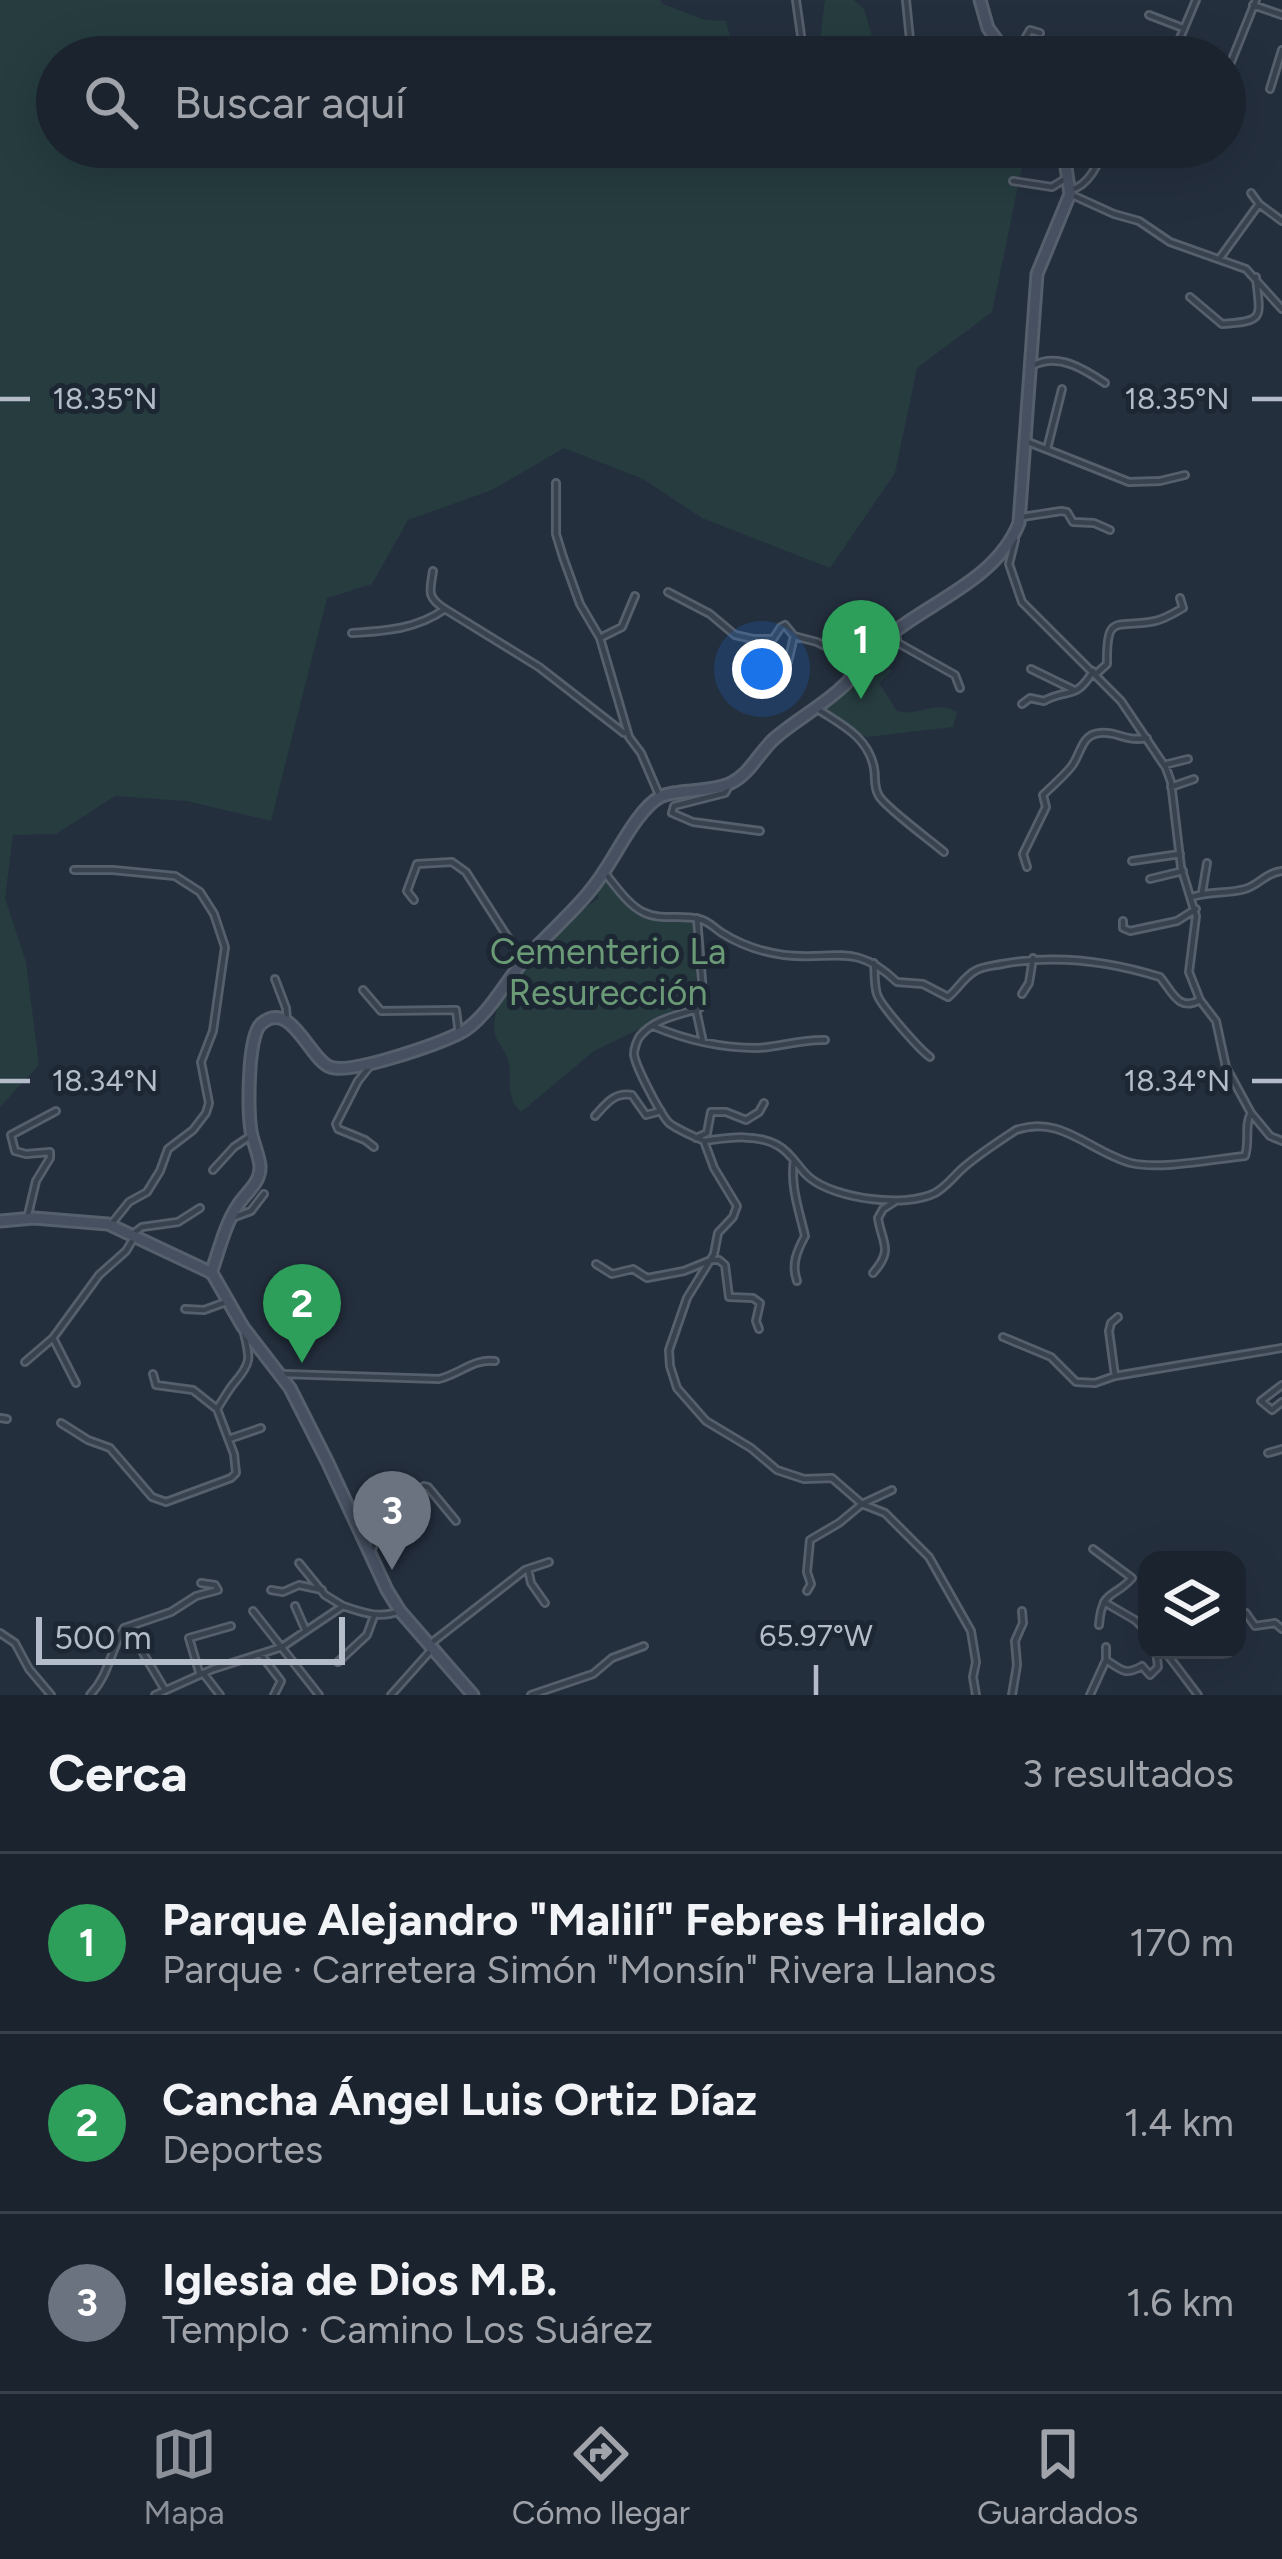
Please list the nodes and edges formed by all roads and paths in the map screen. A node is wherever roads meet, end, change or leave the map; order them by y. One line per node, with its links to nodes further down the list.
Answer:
1 (796, 0): 10 (street)
2 (906, 0): 11 (street)
3 (980, 0): 12 (street)
4 (1196, 0): 8 (street)
5 (1254, 3): 7 (street); 15 (street)
6 (1150, 15): 8 (street)
7 (1282, 15)
8 (1185, 28): 14 (street)
9 (1040, 33): 13 (street)
10 (801, 36)
11 (910, 36)
12 (994, 36)
13 (1026, 36)
14 (1181, 36)
15 (1241, 36)
16 (1282, 50): 17 (street)
17 (1270, 88)
18 (1068, 168): 20 (street)
19 (1096, 168): 22 (street)
20 (1069, 175): 21 (street); 22 (street)
21 (1012, 181)
22 (1070, 192): 26 (street); 30 (street)
23 (1251, 193): 24 (street)
24 (1258, 204): 25 (street); 26 (street)
25 (1281, 218)
26 (1220, 258): 27 (street)
27 (1256, 277): 28 (street); 29 (street)
28 (1190, 297)
29 (1282, 309)
30 (1032, 366): 31 (street); 33 (street)
31 (1105, 383)
32 (1061, 389): 34 (street)
33 (1023, 440): 34 (street); 37 (street)
34 (1047, 449): 35 (street)
35 (1184, 475)
36 (556, 483): 47 (street)
37 (1019, 523): 38 (street); 44 (street); 50 (street)
38 (1110, 530)
39 (433, 571): 43 (street)
40 (668, 592): 46 (street)
41 (635, 596): 47 (street)
42 (1180, 598): 50 (street)
43 (445, 609): 45 (street); 56 (street)
44 (895, 632): 48 (street); 51 (street)
45 (352, 634)
46 (794, 636): 48 (street); 53 (street)
47 (600, 638): 56 (street)
48 (862, 665): 55 (street)
49 (1030, 669): 52 (street)
50 (1094, 673): 52 (street); 57 (street)
51 (960, 688)
52 (1074, 691): 54 (street)
53 (762, 693)
54 (1022, 704)
55 (816, 707): 63 (street); 67 (street)
56 (629, 737): 65 (street)
57 (1147, 738): 61 (street); 71 (street)
58 (1178, 751): 60 (street)
59 (1188, 759): 60 (street)
60 (1176, 762): 61 (street)
61 (1164, 765): 64 (street)
62 (1194, 779): 64 (street)
63 (730, 784): 65 (street); 66 (street)
64 (1171, 788): 68 (street)
65 (660, 797): 75 (street)
66 (760, 831)
67 (944, 852)
68 (1180, 854): 69 (street); 73 (street)
69 (1132, 861)
70 (1207, 863): 77 (street)
71 (1028, 867)
72 (74, 870): 115 (street)
73 (1183, 871): 76 (street); 78 (street)
74 (1282, 871): 77 (street)
75 (604, 872): 81 (street); 84 (street)
76 (1150, 879)
77 (1202, 893): 78 (street)
78 (1192, 897): 80 (street)
79 (414, 900): 84 (street)
80 (1196, 909): 82 (street); 89 (street)
81 (697, 918): 85 (street); 90 (street)
82 (1123, 921)
83 (1034, 958): 85 (street); 88 (street); 89 (street)
84 (524, 961): 93 (street)
85 (874, 963): 96 (street)
86 (274, 979): 91 (street)
87 (363, 990): 93 (street)
88 (1022, 994)
89 (1200, 1000): 101 (street)
90 (696, 1010): 92 (street); 95 (street)
91 (287, 1022): 97 (street); 103 (street)
92 (653, 1026): 95 (street); 100 (street)
93 (459, 1034): 97 (street)
94 (825, 1040): 95 (street)
95 (704, 1042)
96 (930, 1057)
97 (372, 1064): 106 (street)
98 (764, 1103): 104 (street)
99 (56, 1111): 113 (street)
100 (661, 1111): 102 (street); 104 (street)
101 (1251, 1113): 105 (street); 110 (street)
102 (595, 1116)
103 (251, 1135): 108 (street); 112 (street)
104 (700, 1139): 107 (street); 117 (street)
105 (1282, 1141)
106 (374, 1147)
107 (794, 1160): 110 (street); 121 (street)
108 (213, 1170)
109 (264, 1194): 112 (street)
110 (894, 1202): 120 (street)
111 (200, 1208): 116 (street)
112 (232, 1218): 119 (street)
113 (28, 1219): 114 (street); 115 (street)
114 (0, 1221)
115 (111, 1226): 116 (street)
116 (134, 1235): 119 (street); 128 (street)
117 (711, 1260): 118 (street); 126 (street); 145 (street)
118 (596, 1264)
119 (211, 1273): 122 (street)
120 (873, 1273)
121 (797, 1281)
122 (228, 1301): 123 (street); 125 (street)
123 (185, 1309)
124 (1118, 1317): 134 (street)
125 (243, 1327): 133 (street); 138 (street)
126 (759, 1329)
127 (1003, 1337): 134 (street)
128 (53, 1339): 131 (street); 135 (street)
129 (1282, 1348): 134 (street)
130 (495, 1361): 133 (street)
131 (25, 1362)
132 (153, 1374): 138 (street)
133 (281, 1374): 148 (street)
134 (1115, 1376)
135 (76, 1382)
136 (1282, 1386): 137 (street)
137 (1282, 1402)
138 (217, 1409): 141 (street)
139 (61, 1424): 141 (street)
140 (261, 1428): 141 (street)
141 (229, 1439)
142 (1282, 1450): 143 (street)
143 (1268, 1453)
144 (892, 1490): 145 (street)
145 (862, 1504): 155 (street); 194 (street)
146 (456, 1521): 148 (street)
147 (1093, 1549): 156 (street)
148 (370, 1553): 161 (street)
149 (549, 1562): 151 (street)
150 (299, 1563): 154 (street)
151 (529, 1569): 157 (street); 172 (street)
152 (201, 1583): 185 (street)
153 (272, 1590): 154 (street)
154 (322, 1590): 159 (street)
155 (807, 1591)
156 (1103, 1602): 165 (street); 166 (street)
157 (545, 1603)
158 (295, 1606): 169 (street)
159 (343, 1606): 164 (street); 169 (street)
160 (253, 1611): 174 (street)
161 (400, 1611): 164 (street); 172 (street)
162 (1022, 1611): 195 (street)
163 (1246, 1613): 168 (street)
164 (374, 1616): 180 (street)
165 (1138, 1623)
166 (1099, 1624)
167 (231, 1626): 181 (street)
168 (1282, 1628)
169 (306, 1631): 174 (street)
170 (0, 1633): 184 (street)
171 (144, 1644): 183 (street)
172 (432, 1646): 191 (street); 192 (street)
173 (644, 1646): 193 (street)
174 (282, 1647): 176 (street); 190 (street)
175 (1106, 1647): 179 (street)
176 (261, 1655): 181 (street); 189 (street)
177 (1157, 1659): 179 (street)
178 (1171, 1659): 197 (street)
179 (1106, 1660): 196 (street)
180 (338, 1662)
181 (201, 1674): 182 (street); 188 (street)
182 (178, 1684): 183 (street); 187 (street)
183 (165, 1690): 186 (street)
184 (52, 1695)
185 (90, 1695)
186 (155, 1695)
187 (188, 1695)
188 (220, 1695)
189 (274, 1695)
190 (320, 1695)
191 (391, 1695)
192 (473, 1695)
193 (531, 1695)
194 (976, 1695)
195 (1012, 1695)
196 (1090, 1695)
197 (1198, 1695)

